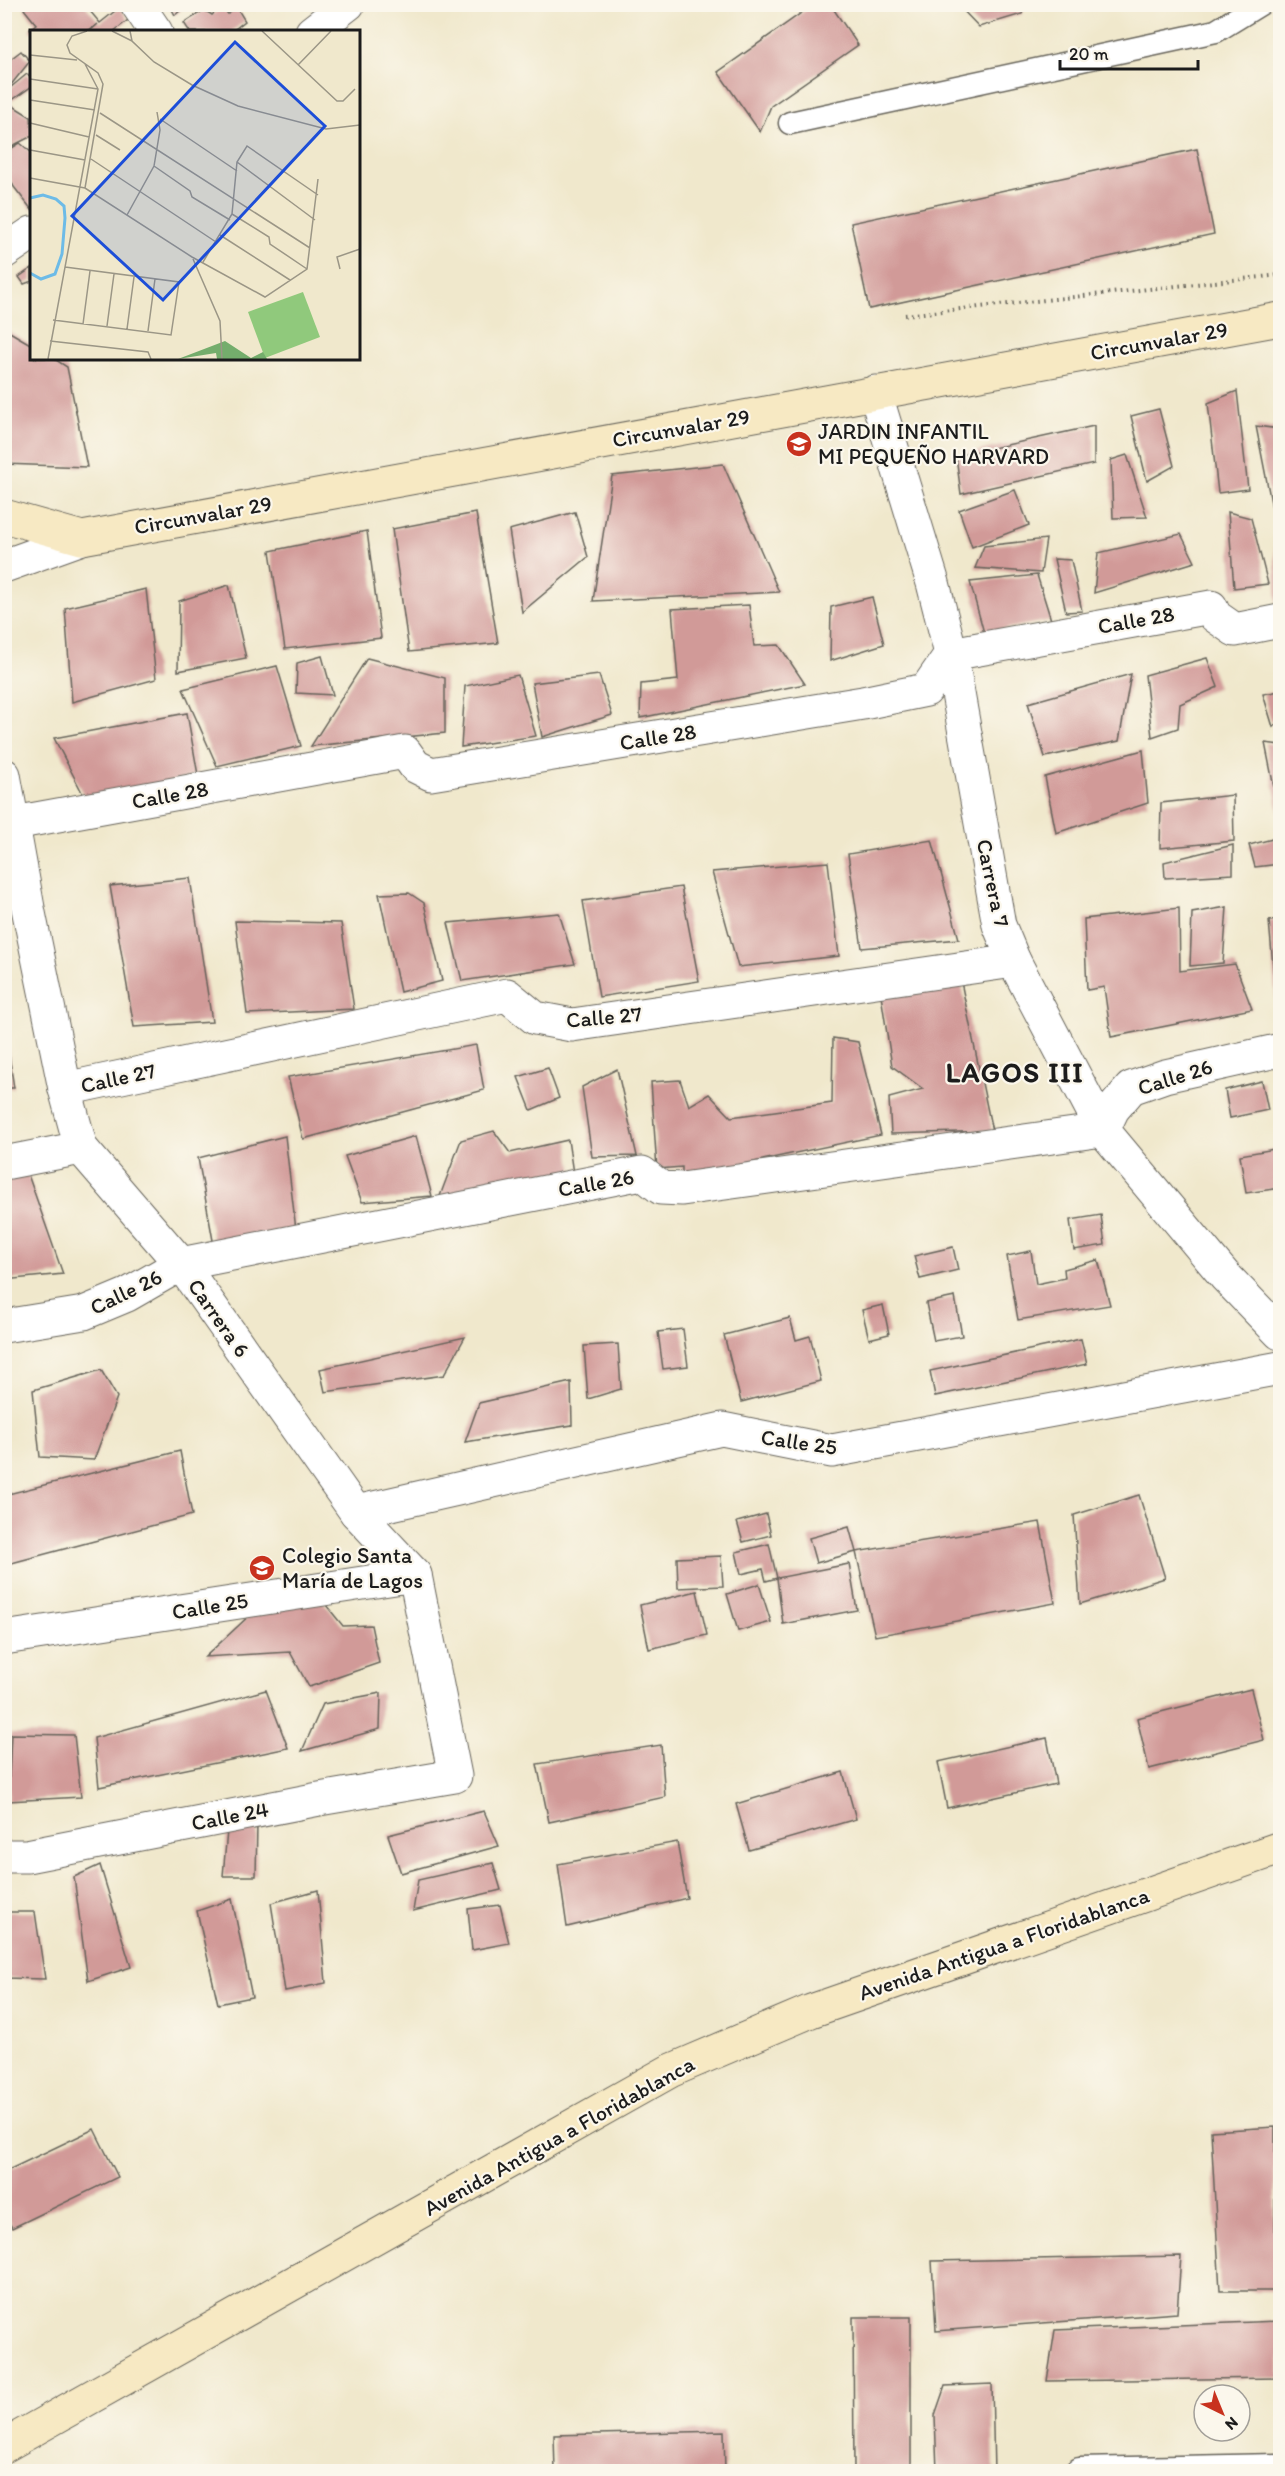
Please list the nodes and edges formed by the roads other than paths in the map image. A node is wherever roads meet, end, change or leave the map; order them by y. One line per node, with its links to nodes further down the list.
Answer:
1 (137, 4): 4 (street)
2 (348, 4): 5 (street)
3 (1260, 4): 6 (lane)
4 (155, 30)
5 (315, 30)
6 (790, 123)
7 (30, 234): 8 (street)
8 (4, 252)
9 (1281, 319): 10 (street, Circunvalar 29)
10 (874, 392): 12 (street, Circunvalar 29); 15 (street, Carrera 7)
11 (4, 516): 12 (street)
12 (82, 538): 13 (street)
13 (4, 566)
14 (1281, 621): 15 (street, Calle 28)
15 (951, 654): 17 (street, Calle 28); 19 (street, Carrera 7)
16 (4, 775): 17 (street, Carrera 6)
17 (14, 823): 18 (street, Carrera 6)
18 (16, 910): 21 (street, Carrera 6)
19 (1014, 961): 21 (street, Calle 27); 22 (street, Carrera 7)
20 (1281, 1050): 22 (street, Calle 26)
21 (65, 1089): 23 (street, Carrera 6)
22 (1103, 1130): 25 (street, Calle 26); 27 (street, Carrera 7)
23 (81, 1148): 24 (street); 25 (street, Carrera 6)
24 (4, 1162)
25 (181, 1264): 26 (street, Calle 26); 29 (street, Carrera 6)
26 (4, 1326)
27 (1281, 1333)
28 (1281, 1368): 29 (street, Calle 25)
29 (356, 1512): 30 (street, Carrera 6)
30 (415, 1575): 31 (street, Calle 25); 33 (street, Calle 24)
31 (4, 1638)
32 (1281, 1848): 34 (street, Avenida Antigua a Floridablanca)
33 (4, 1856)
34 (4, 2446)
35 (1281, 2465): 36 (lane)
36 (1075, 2472)

